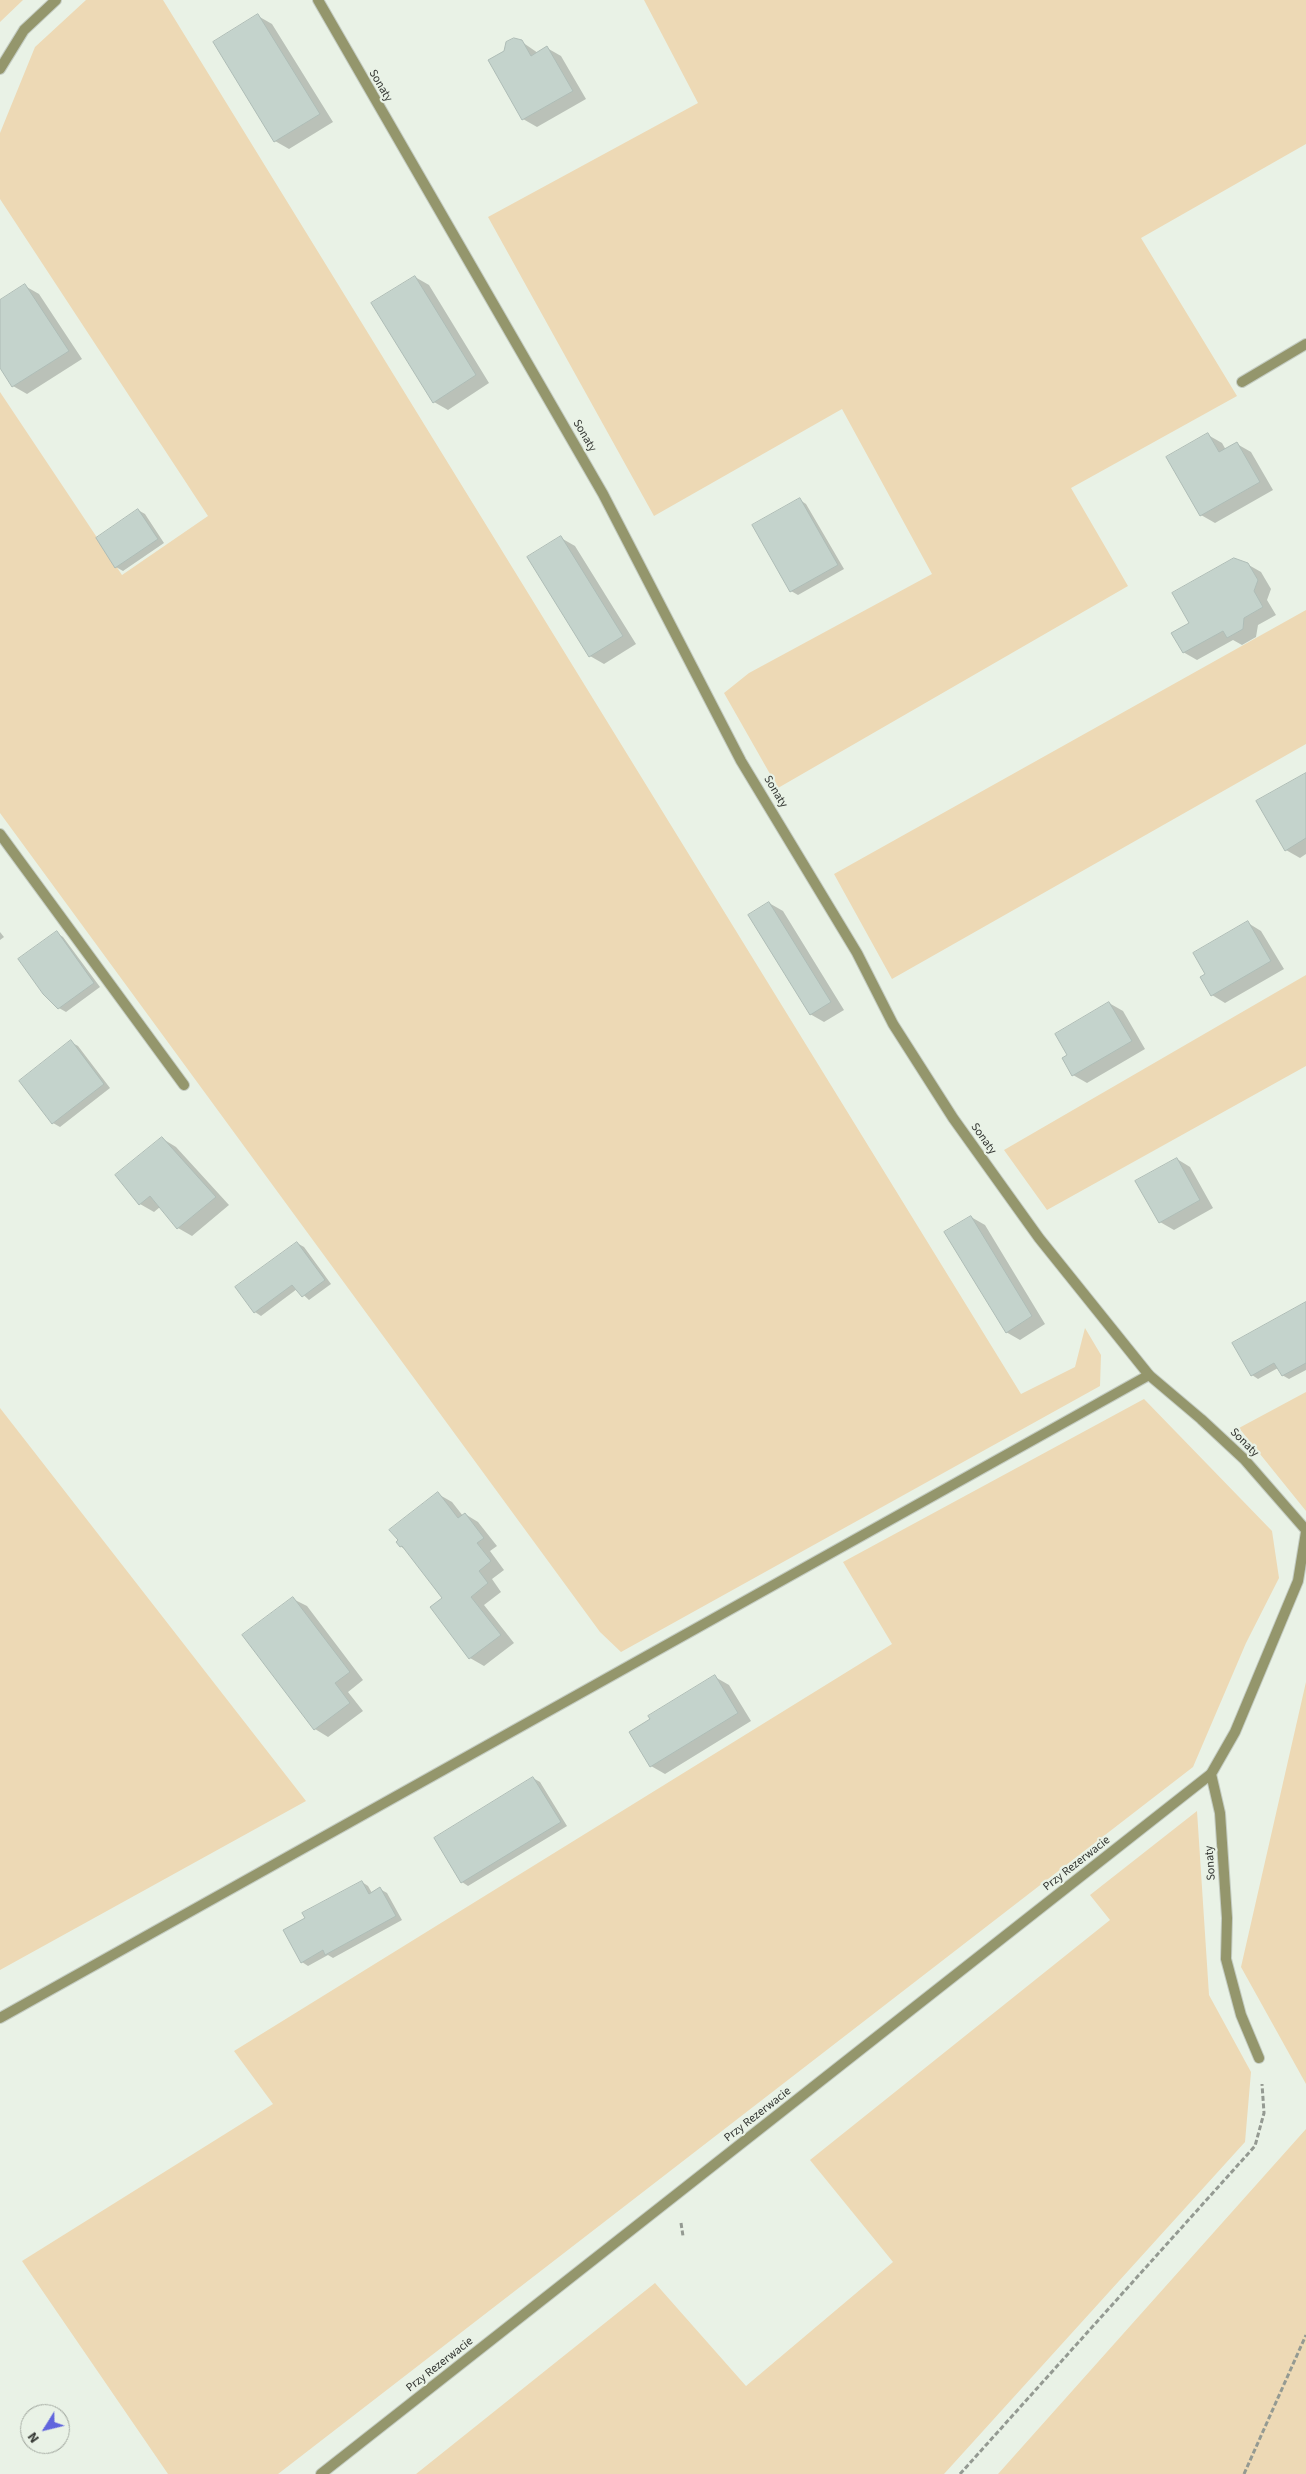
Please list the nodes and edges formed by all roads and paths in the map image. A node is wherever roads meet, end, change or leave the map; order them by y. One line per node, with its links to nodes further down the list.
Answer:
1 (56, 0): 3 (street)
2 (318, 0): 8 (street, Sonaty)
3 (0, 69)
4 (1306, 344): 5 (street)
5 (1242, 382)
6 (0, 834): 7 (street)
7 (184, 1085)
8 (1148, 1375): 9 (street, Sonaty); 11 (street)
9 (1306, 1530): 10 (street, Sonaty)
10 (1211, 1774): 12 (street, Sonaty); 14 (street, Przy Rezerwacie)
11 (0, 2018)
12 (1259, 2058): 15 (path)
13 (1306, 2334): 16 (path)
14 (321, 2474)
15 (960, 2474)
16 (1244, 2474)

